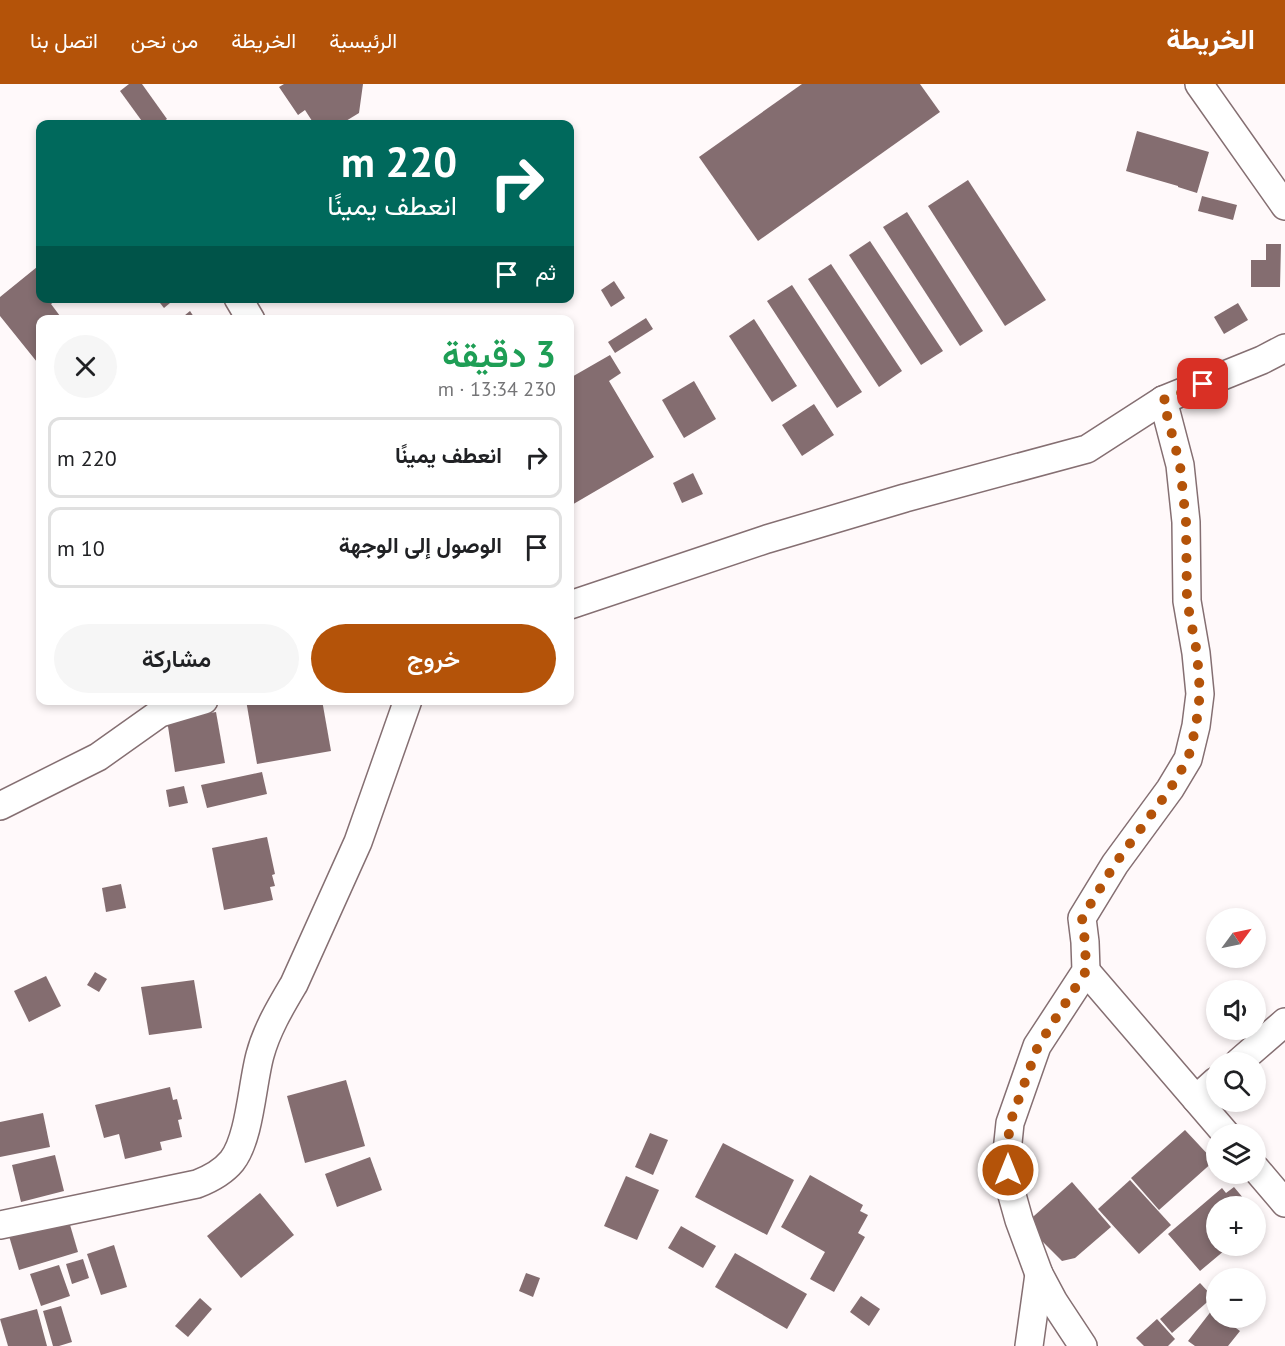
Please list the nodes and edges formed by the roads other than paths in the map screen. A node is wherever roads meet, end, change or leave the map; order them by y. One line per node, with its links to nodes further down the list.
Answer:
1 (1199, 84): 2 (street)
2 (1285, 206)
3 (1285, 348): 4 (street)
4 (1163, 400): 5 (street); 9 (street)
5 (574, 604)
6 (187, 705): 8 (street)
7 (406, 705): 17 (street)
8 (0, 806)
9 (1086, 971): 13 (street); 18 (street)
10 (1285, 1022): 11 (street)
11 (1250, 1052)
12 (1206, 1090): 13 (street)
13 (1196, 1099): 14 (street)
14 (1217, 1124)
15 (1266, 1181): 16 (street)
16 (1285, 1203)
17 (0, 1225)
18 (1039, 1274): 19 (street); 20 (street)
19 (1029, 1346)
20 (1083, 1346)

